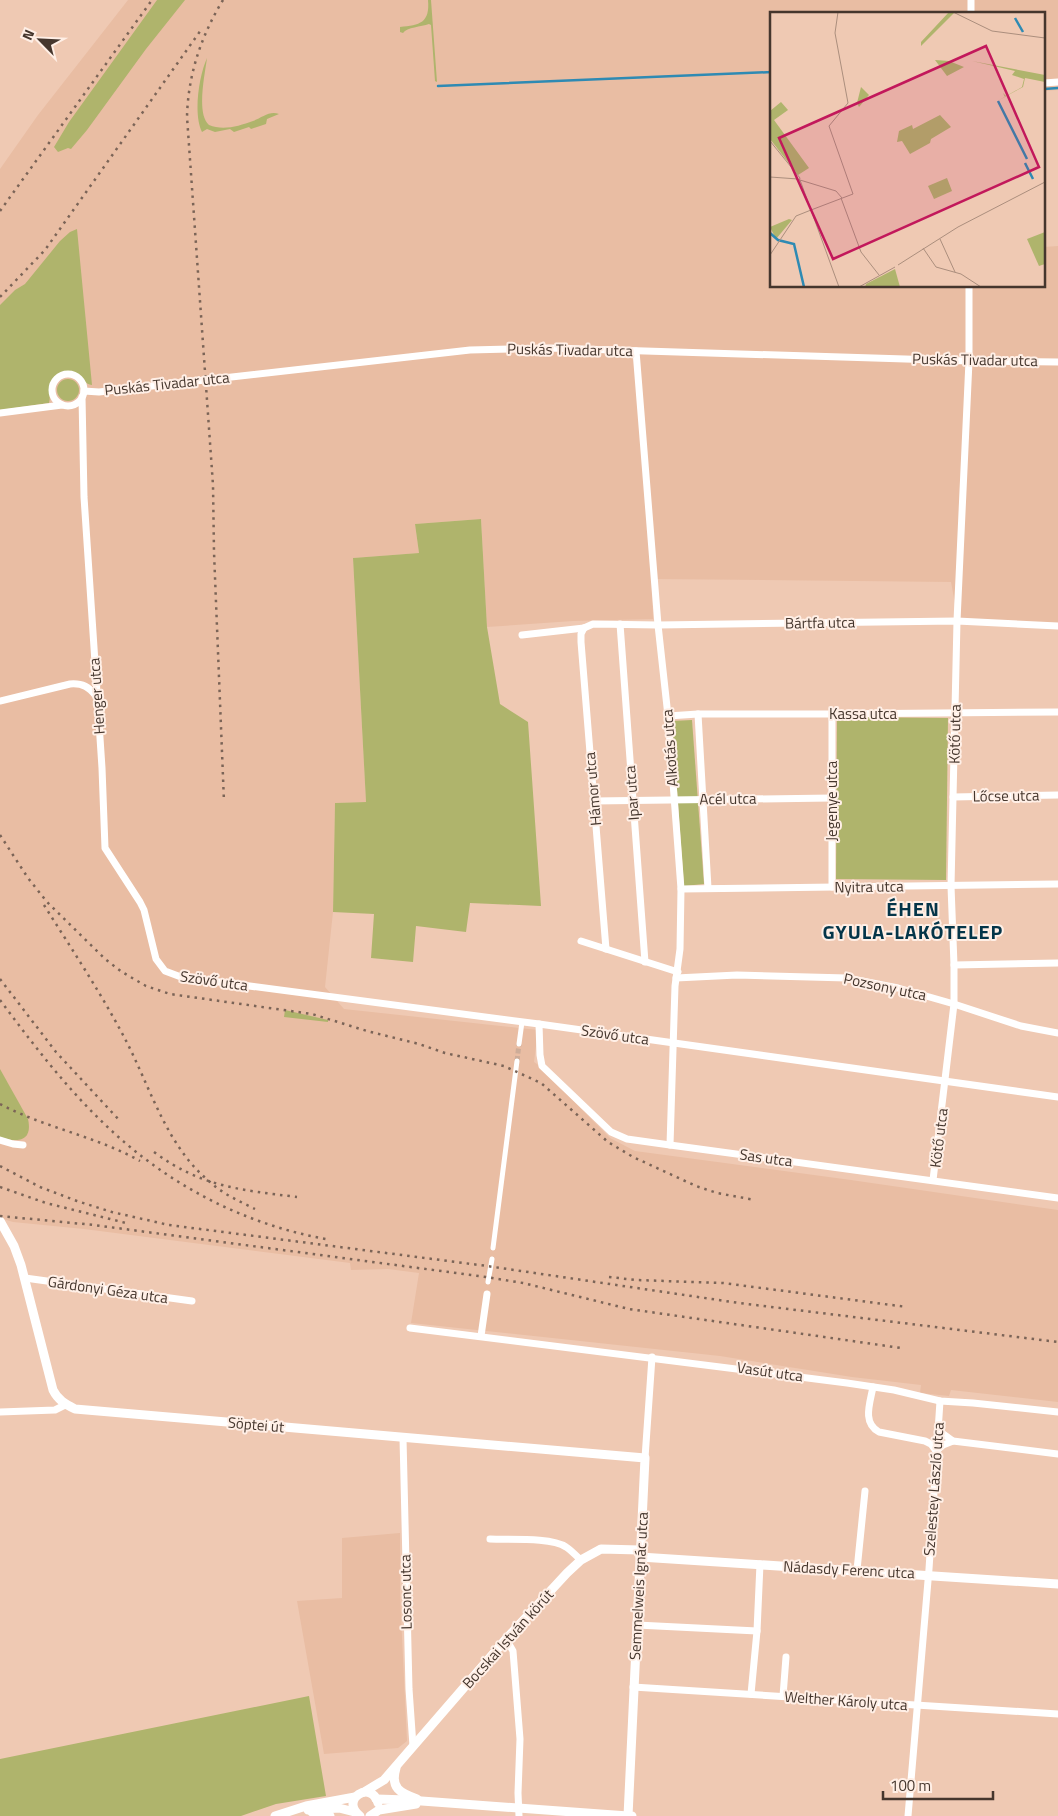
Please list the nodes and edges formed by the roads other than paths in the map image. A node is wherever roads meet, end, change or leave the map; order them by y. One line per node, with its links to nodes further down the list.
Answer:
1 (969, 288): 3 (street, Kötő utca)
2 (636, 351): 3 (street, Puskás Tivadar utca); 5 (street, Puskás Tivadar utca); 10 (street, Alkotás utca)
3 (969, 361): 4 (street, Puskás Tivadar utca); 8 (street, Kötő utca)
4 (1058, 362)
5 (83, 394): 6 (street, Puskás Tivadar utca); 6 (street, Puskás Tivadar utca); 14 (street, Henger utca)
6 (62, 404): 7 (street, Puskás Tivadar utca)
7 (0, 413)
8 (958, 621): 10 (street, Bártfa utca); 11 (street, Bártfa utca); 17 (street, Kötő utca)
9 (620, 624): 10 (street, Bártfa utca); 12 (street, Bártfa utca); 25 (street, Ipar utca)
10 (658, 625): 20 (street, Alkotás utca)
11 (1058, 626)
12 (584, 628): 13 (street, Bártfa utca); 27 (street, Hámor utca)
13 (522, 635)
14 (97, 697): 15 (street); 38 (street, Henger utca)
15 (0, 701)
16 (1058, 712): 17 (street, Kassa utca)
17 (955, 713): 19 (street, Kassa utca); 22 (street, Kötő utca)
18 (698, 714): 19 (street, Kassa utca); 20 (street, Kassa utca); 24 (street, Alkotás utca)
19 (832, 714): 23 (street, Jegenye utca)
20 (668, 716): 26 (street, Alkotás utca)
21 (1058, 795): 22 (street, Lőcse utca)
22 (953, 797): 29 (street, Kötő utca)
23 (832, 798): 24 (street, Acél utca); 30 (street, Jegenye utca)
24 (701, 799): 26 (street, Acél utca); 31 (street, Alkotás utca)
25 (633, 800): 26 (street, Acél utca); 27 (street, Acél utca); 35 (street, Ipar utca)
26 (674, 800): 32 (street, Alkotás utca)
27 (594, 801): 34 (street, Hámor utca)
28 (1058, 884): 29 (street, Nyitra utca)
29 (951, 886): 30 (street, Nyitra utca); 37 (street, Kötő utca)
30 (832, 887): 31 (street, Nyitra utca)
31 (708, 888): 32 (street, Nyitra utca)
32 (681, 889): 39 (street, Alkotás utca)
33 (581, 941): 34 (street, Pozsony utca)
34 (606, 950): 35 (street, Pozsony utca)
35 (645, 962): 39 (street, Pozsony utca)
36 (1058, 963): 37 (street)
37 (954, 965): 40 (street, Kötő utca)
38 (172, 975): 41 (street, Szövő utca)
39 (677, 975): 40 (street, Pozsony utca); 45 (street, Alkotás utca)
40 (954, 1004): 43 (street, Pozsony utca); 47 (street, Kötő utca)
41 (522, 1022): 42 (street, Szövő utca); 44 (street)
42 (538, 1024): 45 (street, Szövő utca); 51 (street, Sas utca)
43 (1058, 1033)
44 (519, 1044)
45 (673, 1044): 47 (street, Szövő utca); 51 (street, Alkotás utca)
46 (517, 1061): 56 (street)
47 (946, 1082): 48 (street, Szövő utca); 52 (street, Kötő utca)
48 (1058, 1097)
49 (0, 1140): 50 (street)
50 (23, 1145)
51 (670, 1145): 52 (street, Sas utca)
52 (933, 1180): 53 (street, Sas utca)
53 (1058, 1198)
54 (0, 1221): 55 (street)
55 (3, 1230): 58 (street)
56 (493, 1248)
57 (492, 1259): 59 (street)
58 (25, 1278): 61 (street, Gárdonyi Géza utca); 67 (street)
59 (488, 1282)
60 (486, 1294): 63 (street)
61 (192, 1302)
62 (410, 1328): 63 (street, Vasút utca)
63 (481, 1336): 64 (street, Vasút utca)
64 (652, 1357): 65 (street, Vasút utca); 75 (street, Semmelweis Ignác utca)
65 (873, 1387): 66 (street, Vasút utca); 73 (street)
66 (940, 1401): 69 (street, Vasút utca); 70 (street, Szelestey László utca)
67 (65, 1404): 68 (street); 71 (street, Söptei út)
68 (0, 1412)
69 (1058, 1412)
70 (938, 1426): 72 (street); 73 (street, Szelestey László utca)
71 (403, 1438): 75 (street, Söptei út); 93 (street, Losonc utca)
72 (953, 1441): 73 (street); 74 (street)
73 (936, 1451): 82 (street, Szelestey László utca)
74 (1058, 1454)
75 (645, 1458): 78 (street, Semmelweis Ignác utca)
76 (865, 1491): 81 (street)
77 (490, 1539): 79 (street)
78 (640, 1554): 79 (street, Bocskai István körút); 80 (street, Nádasdy Ferenc utca); 84 (street, Semmelweis Ignác utca)
79 (581, 1560): 86 (street, Bocskai István körút)
80 (760, 1564): 81 (street, Nádasdy Ferenc utca); 85 (street)
81 (857, 1570): 82 (street, Nádasdy Ferenc utca)
82 (929, 1574): 83 (street, Nádasdy Ferenc utca); 91 (street, Szelestey László utca)
83 (1058, 1584)
84 (637, 1625): 85 (street); 88 (street, Semmelweis Ignác utca)
85 (757, 1631): 89 (street)
86 (506, 1639): 93 (street, Bocskai István körút); 100 (street)
87 (786, 1657): 90 (street)
88 (634, 1687): 89 (street, Welther Károly utca); 105 (street, Semmelweis Ignác utca)
89 (751, 1694): 90 (street, Welther Károly utca)
90 (783, 1696): 91 (street, Welther Károly utca)
91 (918, 1706): 92 (street, Welther Károly utca); 107 (street, Szelestey László utca)
92 (1058, 1714)
93 (413, 1746): 94 (street, Bocskai István körút)
94 (396, 1766): 95 (street, Bocskai István körút); 96 (street, Bocskai István körút); 97 (street)
95 (360, 1794): 96 (street); 98 (street); 102 (street)
96 (376, 1799): 97 (street); 101 (street)
97 (429, 1802): 100 (street); 101 (street)
98 (292, 1811): 99 (street); 103 (street)
99 (304, 1811): 102 (street); 104 (street)
100 (518, 1812): 105 (street)
101 (373, 1813)
102 (357, 1815)
103 (275, 1816)
104 (330, 1816)
105 (628, 1816): 106 (street)
106 (632, 1816)
107 (908, 1816)

